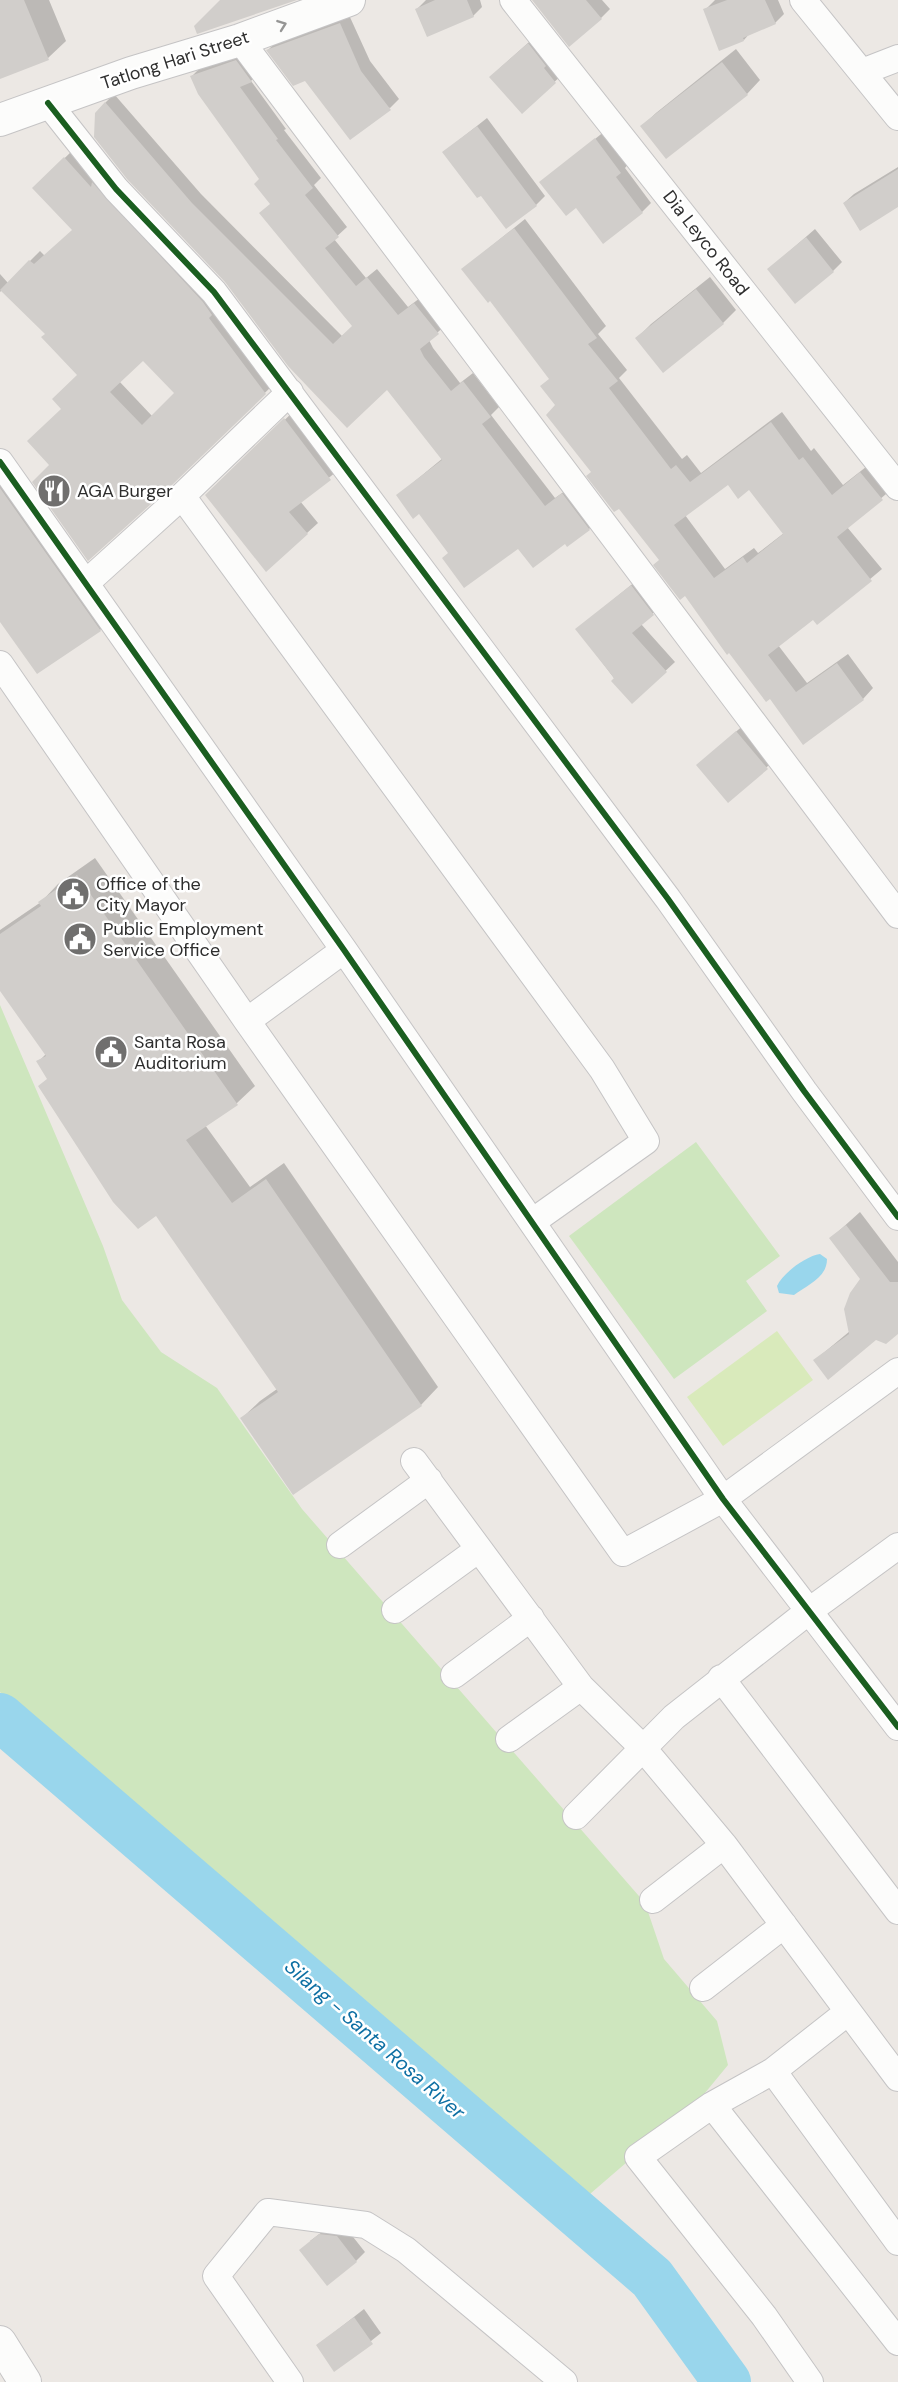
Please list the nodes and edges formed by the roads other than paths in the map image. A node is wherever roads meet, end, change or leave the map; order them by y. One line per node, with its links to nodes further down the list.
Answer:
1 (349, 0): 4 (street, Tatlong Hari Street, one-way to 1)
2 (513, 0): 12 (street, Dia Leyco Road)
3 (803, 0): 6 (street)
4 (240, 40): 7 (street, Tatlong Hari Street); 16 (street)
5 (898, 58): 6 (street)
6 (862, 72): 8 (street)
7 (48, 103): 9 (street, Tatlong Hari Street); 10 (street)
8 (898, 117)
9 (0, 120)
10 (290, 392): 13 (street); 19 (street)
11 (0, 462): 14 (street)
12 (898, 486)
13 (182, 496): 14 (street); 20 (street)
14 (86, 583): 17 (street)
15 (0, 664): 18 (street)
16 (898, 915)
17 (344, 950): 18 (street); 20 (street)
18 (247, 1021): 22 (street)
19 (898, 1217)
20 (531, 1222): 22 (street)
21 (898, 1371): 22 (street)
22 (723, 1498): 27 (street)
23 (339, 1545): 25 (street)
24 (898, 1546): 27 (street)
25 (479, 1549): 26 (street); 28 (street)
26 (395, 1610)
27 (809, 1611): 30 (street); 32 (street)
28 (531, 1618): 29 (street); 31 (street)
29 (454, 1674)
30 (721, 1678): 34 (street); 38 (street)
31 (581, 1687): 33 (street); 34 (street)
32 (897, 1723)
33 (509, 1739)
34 (642, 1747): 35 (street); 36 (street)
35 (576, 1816)
36 (724, 1845): 37 (street); 39 (street)
37 (653, 1900)
38 (898, 1911)
39 (784, 1925): 40 (street); 41 (street)
40 (703, 1988)
41 (848, 2012): 42 (street); 43 (street)
42 (773, 2071): 44 (street); 45 (street)
43 (898, 2078)
44 (712, 2105): 47 (street); 51 (street)
45 (898, 2242)
46 (0, 2342): 48 (street)
47 (898, 2342)
48 (25, 2382)
49 (290, 2382): 50 (street)
50 (564, 2382)
51 (810, 2382)

